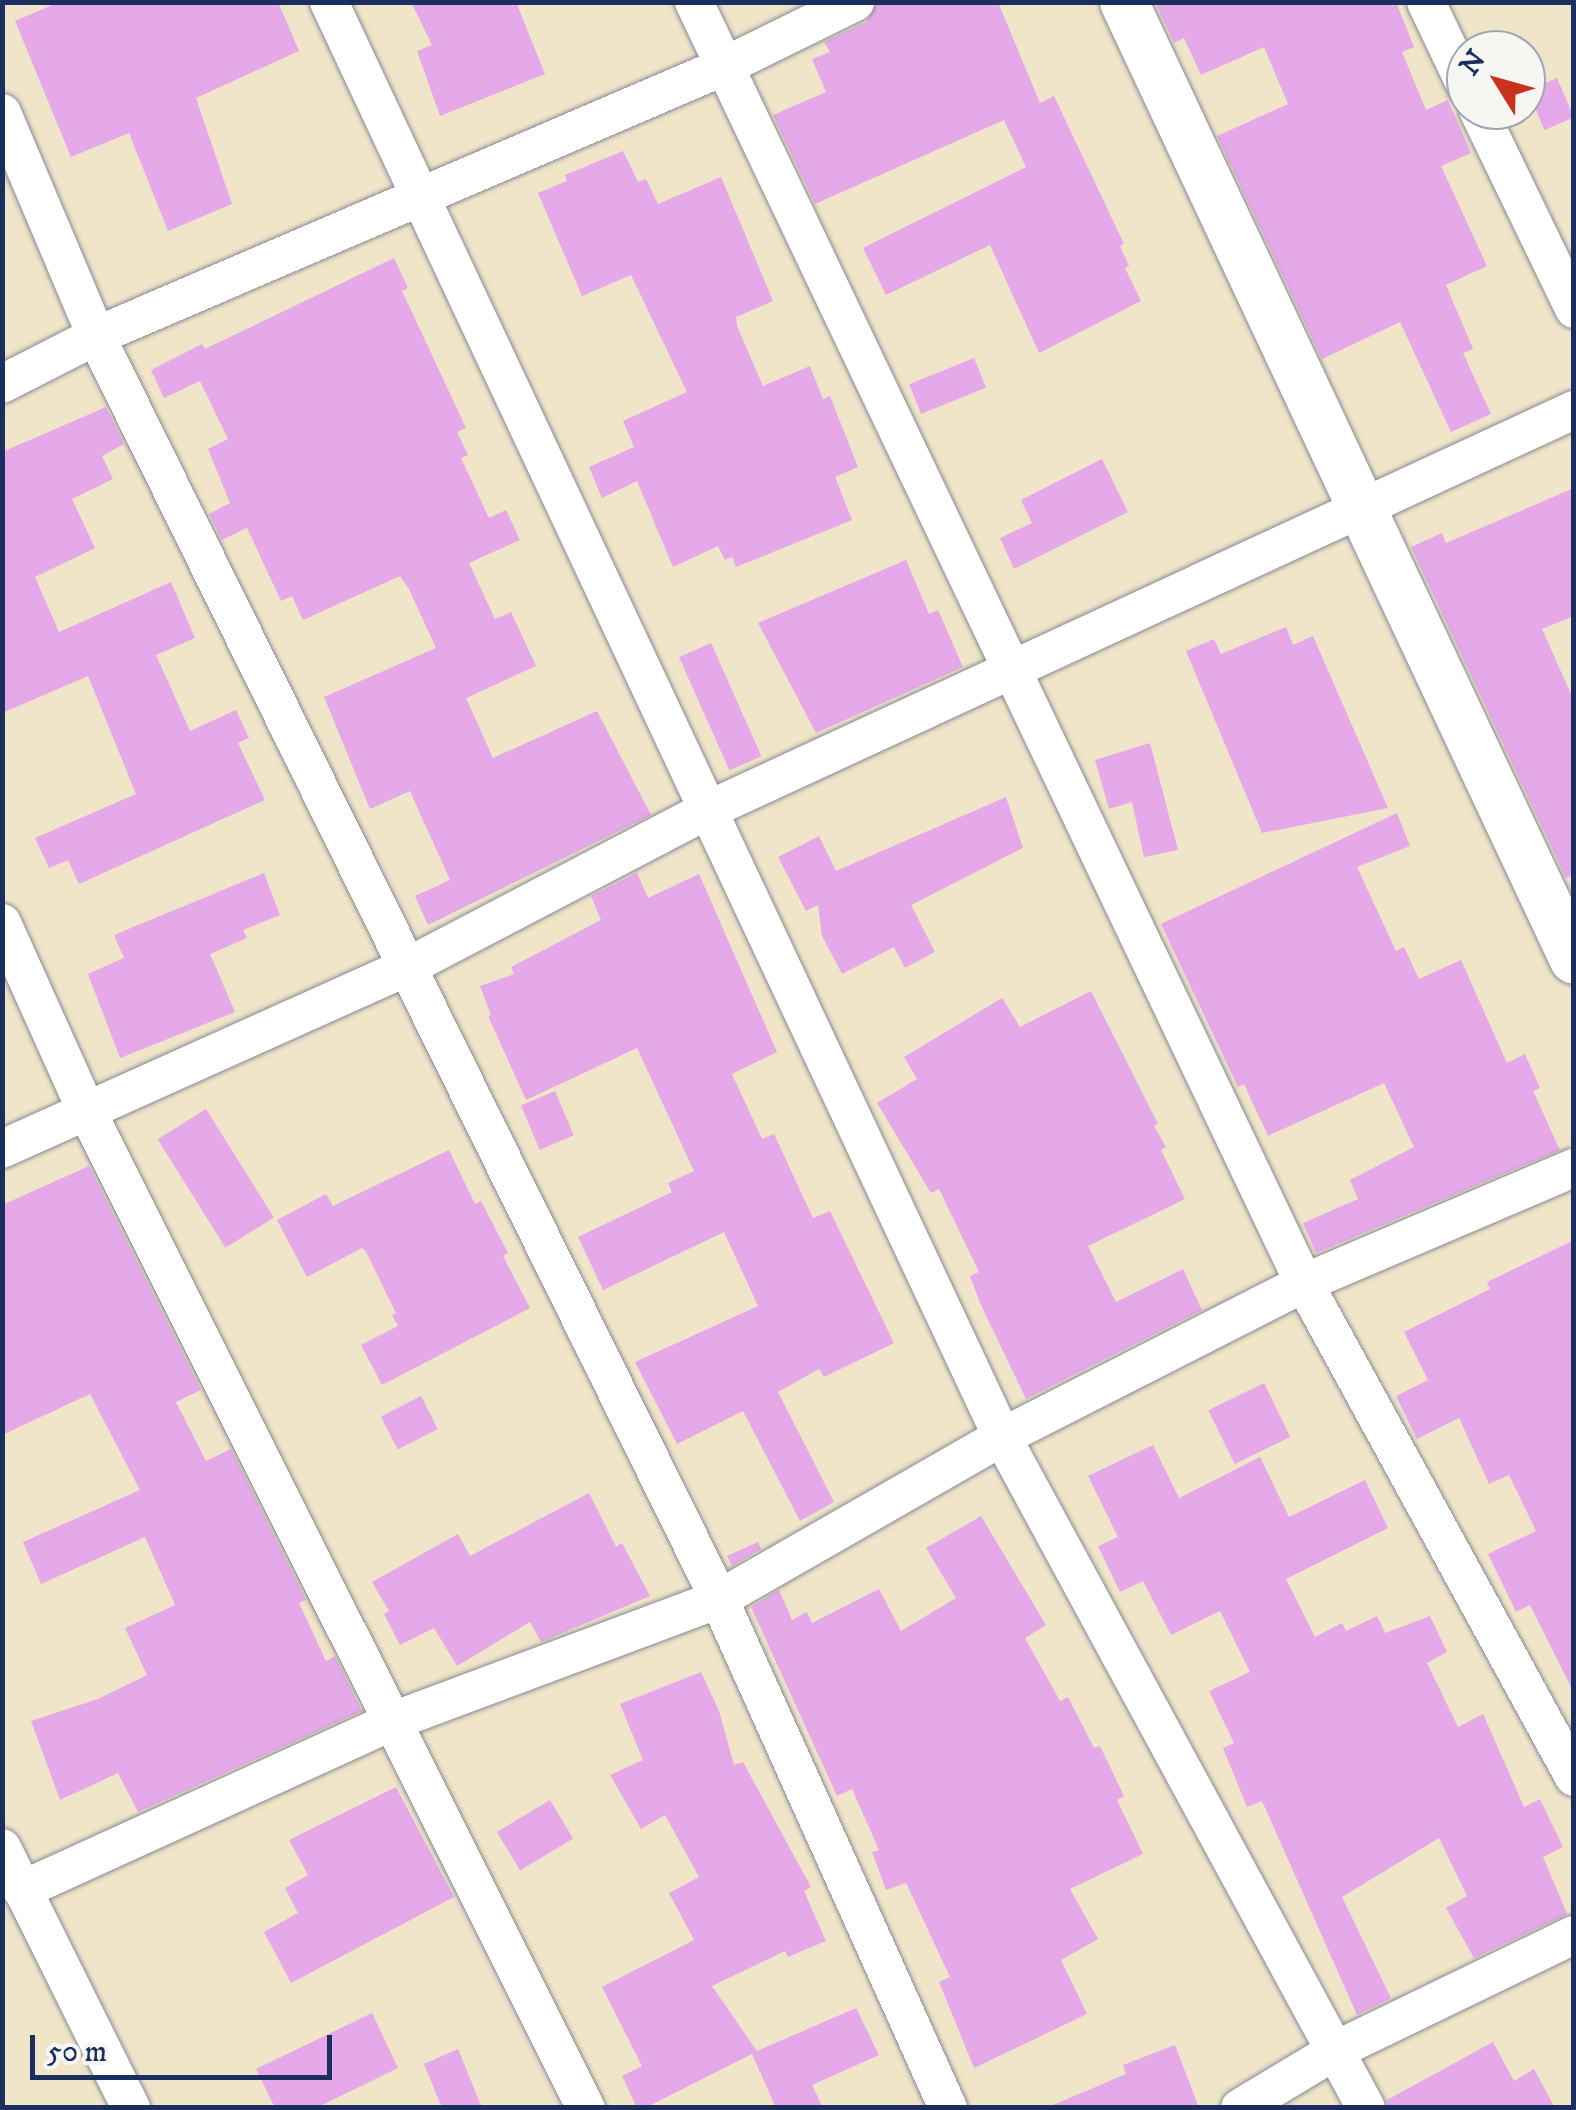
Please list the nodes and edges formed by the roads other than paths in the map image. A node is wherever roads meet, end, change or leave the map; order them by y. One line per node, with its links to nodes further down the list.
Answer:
1 (328, 2): 10 (street)
2 (694, 2): 7 (street)
3 (855, 2): 7 (street)
4 (1124, 2): 15 (street)
5 (1426, 2): 6 (street)
6 (1446, 44)
7 (725, 66): 10 (street); 16 (street)
8 (2, 113): 12 (street)
9 (1488, 130): 11 (street)
10 (419, 198): 12 (street); 17 (street)
11 (1574, 309)
12 (96, 336): 13 (street); 20 (street)
13 (2, 384)
14 (1574, 410): 15 (street)
15 (1362, 511): 16 (street); 19 (street)
16 (1013, 672): 17 (street); 24 (street)
17 (706, 812): 20 (street); 25 (street)
18 (2, 923): 21 (street)
19 (1574, 960)
20 (407, 967): 21 (street); 26 (street)
21 (87, 1112): 22 (street); 27 (street)
22 (2, 1149)
23 (1574, 1168): 24 (street)
24 (1304, 1283): 25 (street); 28 (street)
25 (1002, 1437): 26 (street); 32 (street)
26 (719, 1599): 27 (street); 35 (street)
27 (392, 1721): 30 (street); 34 (street)
28 (1574, 1777)
29 (2, 1848): 30 (street)
30 (22, 1890): 33 (street)
31 (1574, 1935): 32 (street)
32 (1338, 2049): 36 (street); 37 (street)
33 (131, 2108)
34 (586, 2108)
35 (948, 2108)
36 (1240, 2108)
37 (1366, 2108)

